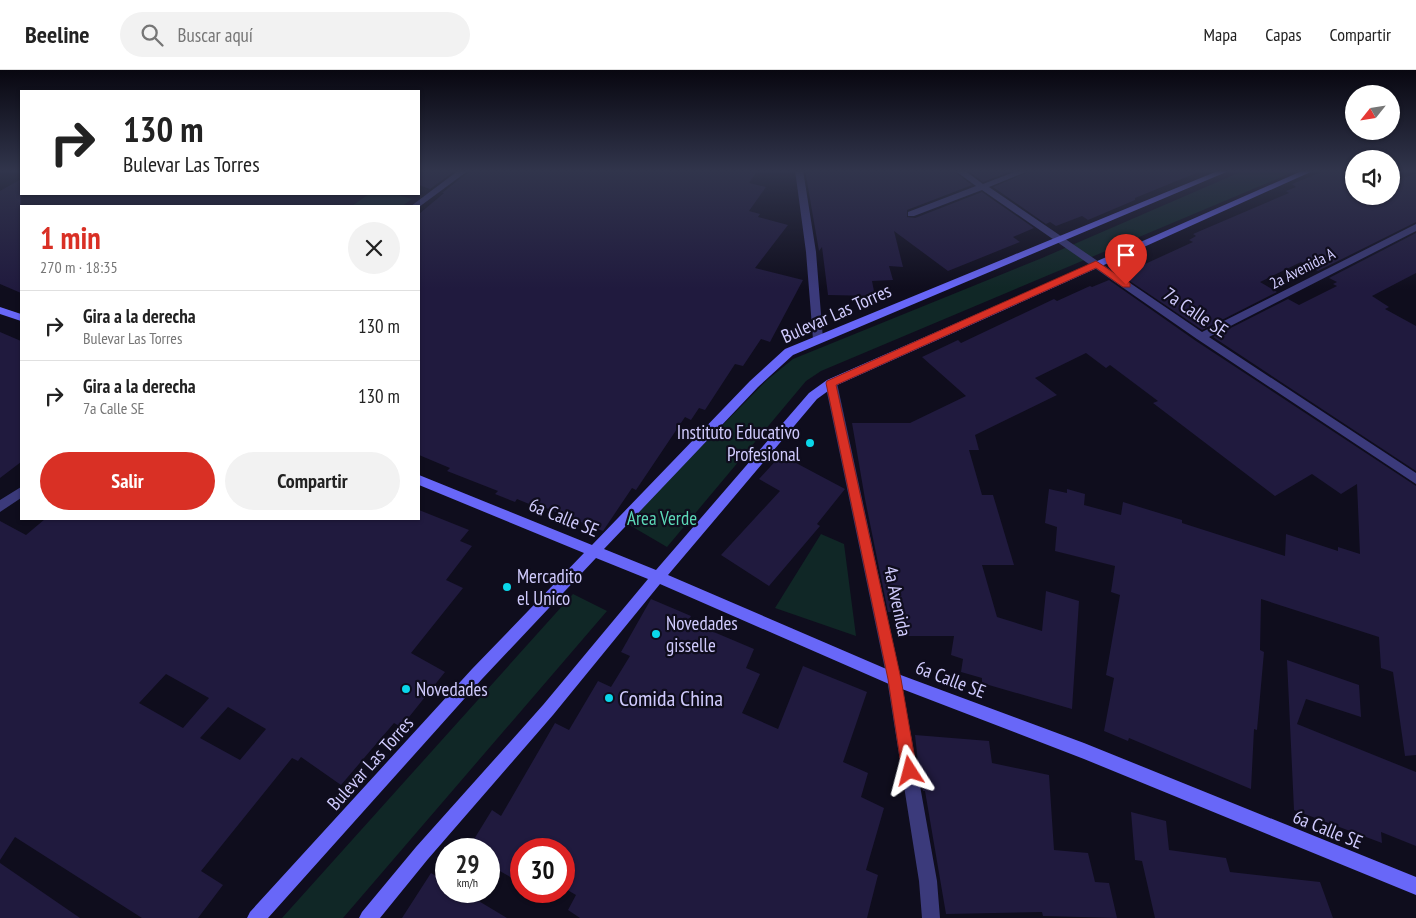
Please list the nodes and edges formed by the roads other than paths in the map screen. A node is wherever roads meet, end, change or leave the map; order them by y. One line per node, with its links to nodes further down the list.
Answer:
1 (805, 210): 13 (street)
2 (923, 210): 6 (street)
3 (1016, 210): 8 (street, 7a Calle SE)
4 (1133, 210): 8 (street, Bulevar Las Torres)
5 (1220, 210): 9 (street)
6 (911, 214)
7 (1416, 227): 12 (street, 2a Avenida A)
8 (1061, 240): 9 (street, 7a Calle SE); 13 (street, Bulevar Las Torres)
9 (1096, 264): 12 (street, 7a Calle SE); 14 (street)
10 (0, 310): 11 (street)
11 (20, 318)
12 (1201, 337): 15 (street, 7a Calle SE)
13 (818, 339): 19 (street, Bulevar Las Torres)
14 (831, 383): 20 (street); 21 (street, 4a Avenida)
15 (1416, 479)
16 (420, 480): 19 (street, 6a Calle SE)
17 (20, 493): 18 (street)
18 (0, 507)
19 (594, 551): 20 (street, 6a Calle SE); 23 (street, Bulevar Las Torres)
20 (658, 577): 21 (street, 6a Calle SE); 24 (street)
21 (894, 679): 22 (street, 6a Calle SE); 25 (street, 4a Avenida)
22 (1416, 886)
23 (256, 918)
24 (368, 918)
25 (931, 918)

